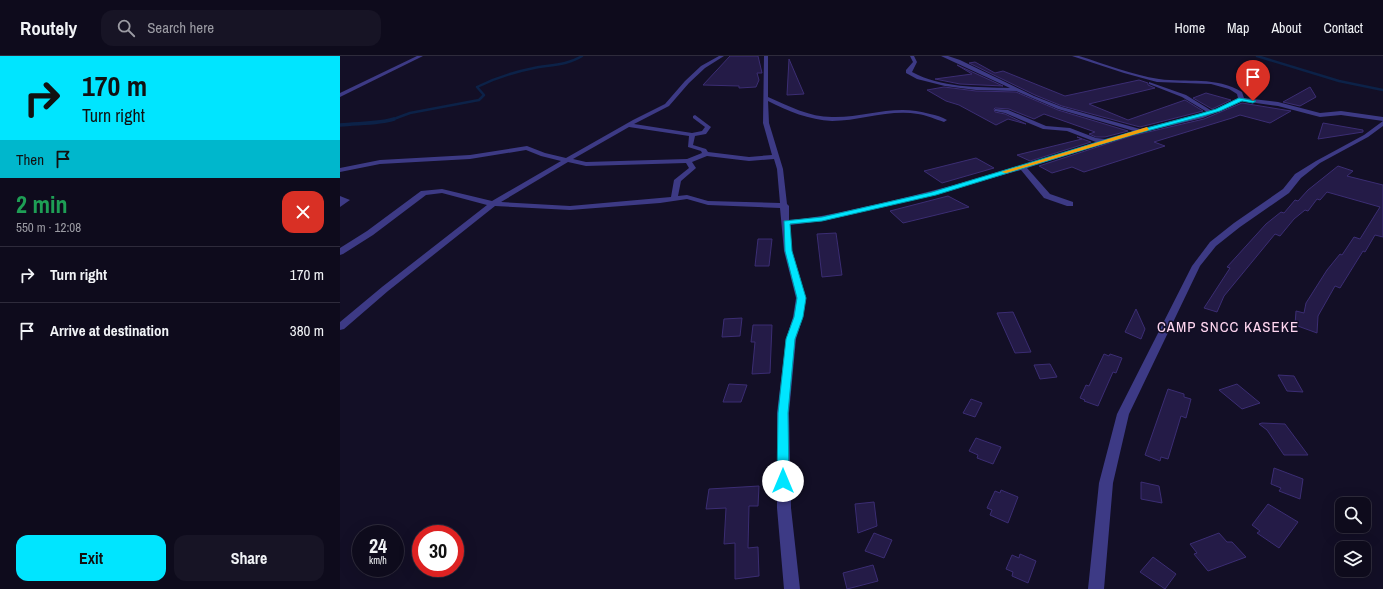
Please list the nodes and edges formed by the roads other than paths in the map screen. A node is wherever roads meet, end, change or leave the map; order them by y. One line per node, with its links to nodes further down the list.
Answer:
1 (421, 56): 10 (street)
2 (722, 56): 19 (street)
3 (766, 56): 11 (street)
4 (912, 56): 9 (street)
5 (943, 56): 7 (street)
6 (1074, 56): 8 (street)
7 (957, 58): 9 (street)
8 (1109, 66): 12 (street); 14 (street)
9 (1019, 90): 20 (street)
10 (340, 95)
11 (767, 98): 17 (street); 24 (street)
12 (1241, 99): 14 (street); 16 (street)
13 (997, 110): 22 (street)
14 (1210, 112): 20 (street)
15 (695, 117): 21 (street)
16 (1383, 119)
17 (944, 120)
18 (1383, 123): 39 (street)
19 (629, 125): 21 (street); 25 (street)
20 (1141, 131): 22 (street)
21 (692, 135): 23 (street)
22 (1108, 141): 27 (street)
23 (706, 154): 24 (street); 26 (street)
24 (777, 158): 34 (street)
25 (566, 160): 26 (street); 28 (street); 31 (street)
26 (688, 161): 30 (street)
27 (1021, 166): 32 (street); 35 (street)
28 (340, 170)
29 (340, 198): 33 (street)
30 (674, 199): 31 (street); 34 (street)
31 (493, 204): 36 (street); 37 (street)
32 (1070, 204)
33 (340, 205)
34 (785, 206): 35 (street)
35 (787, 223): 38 (street)
36 (340, 252)
37 (340, 327)
38 (792, 589)
39 (1096, 589)

